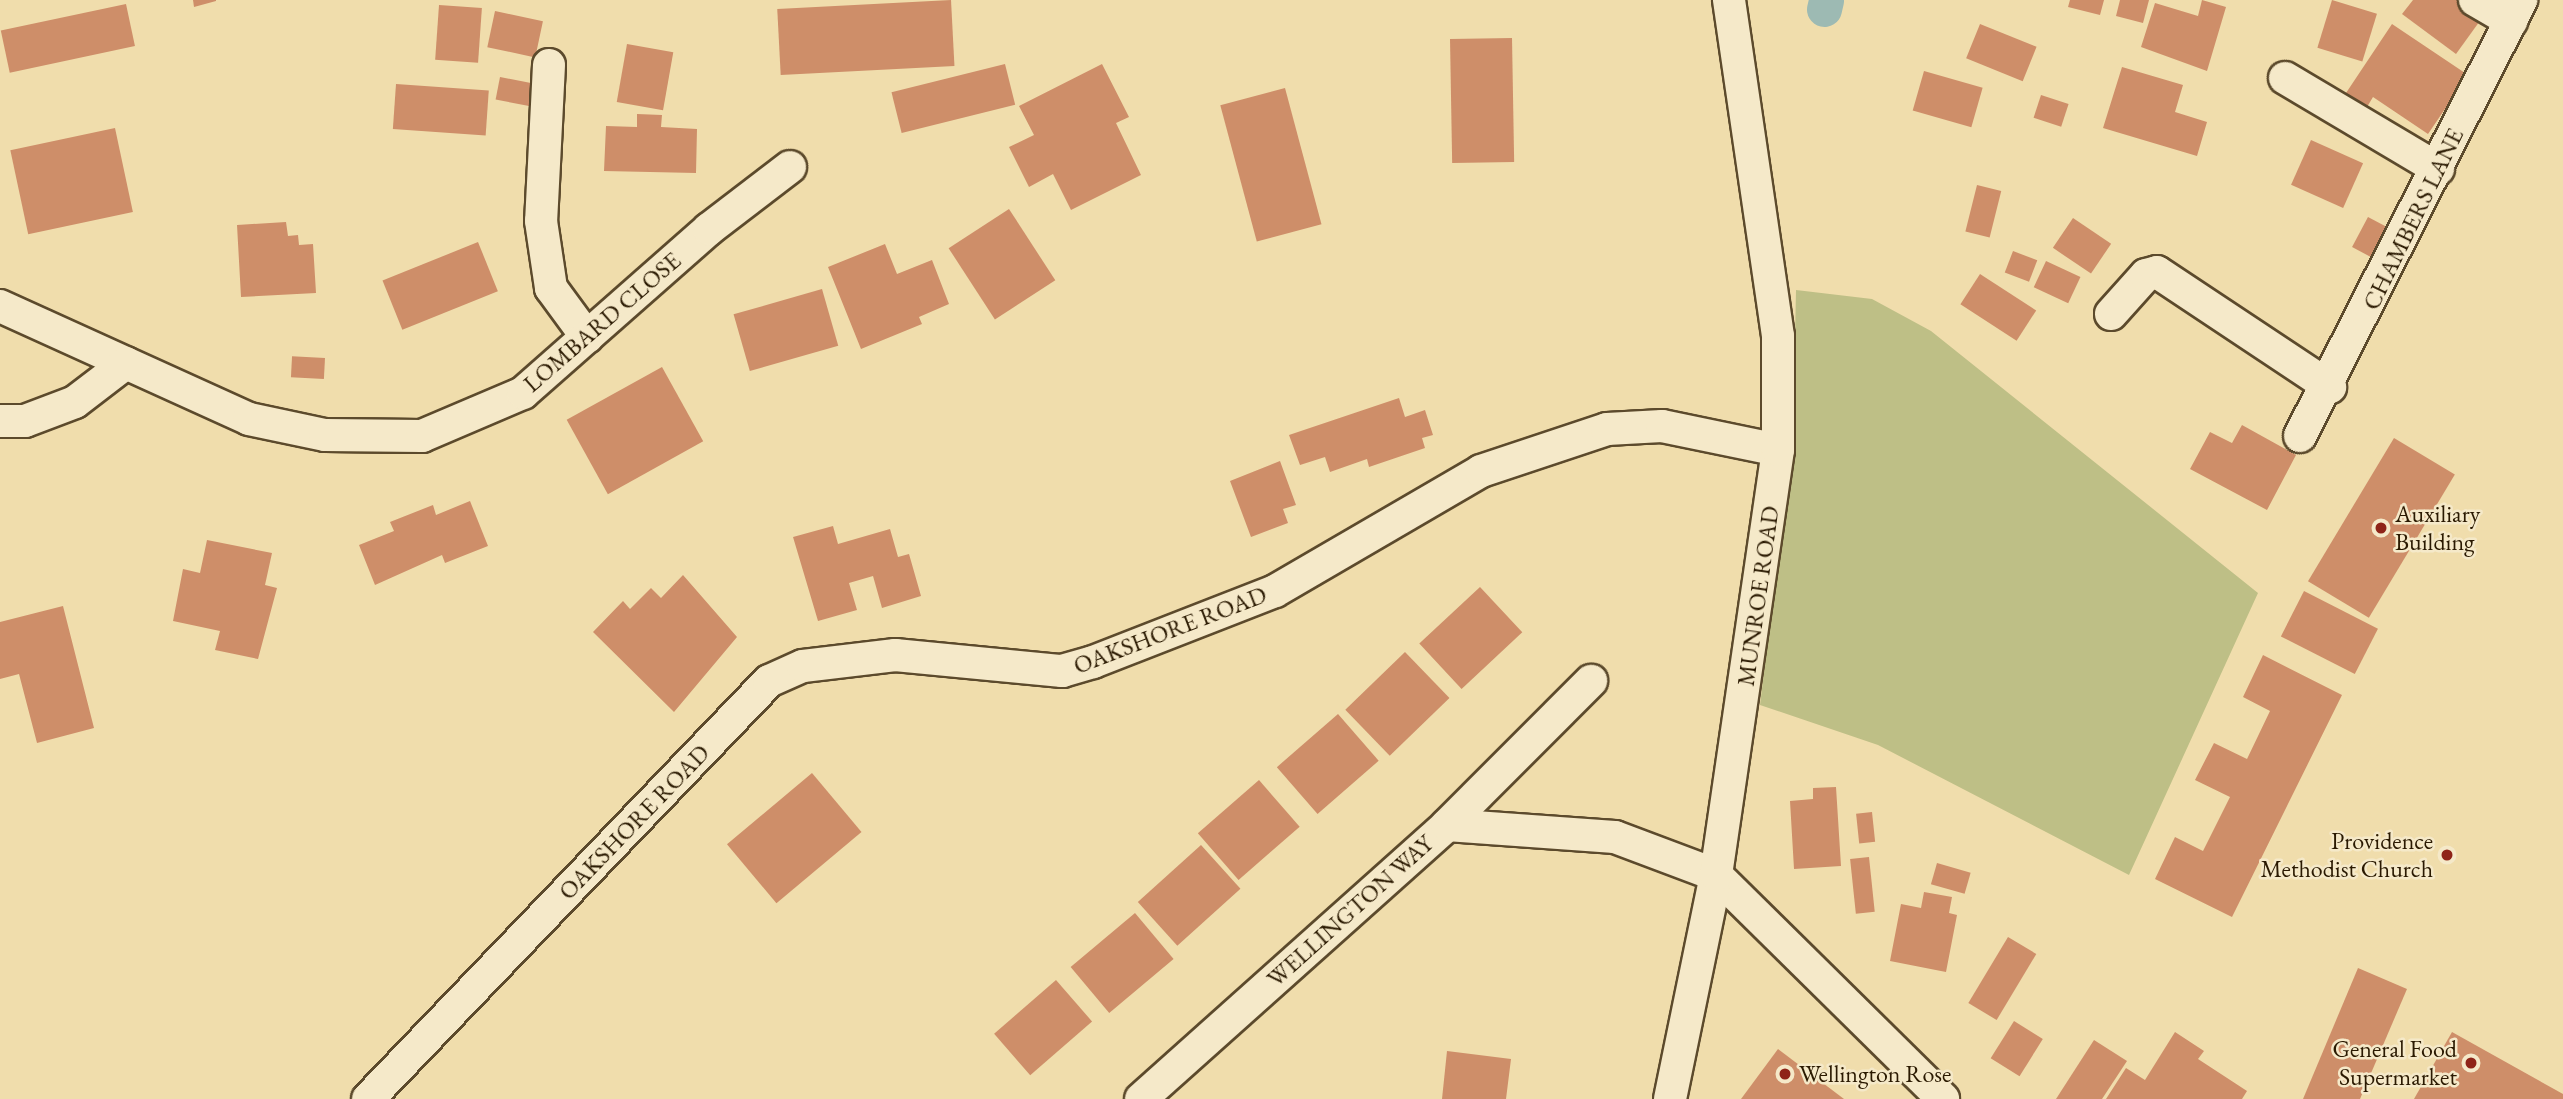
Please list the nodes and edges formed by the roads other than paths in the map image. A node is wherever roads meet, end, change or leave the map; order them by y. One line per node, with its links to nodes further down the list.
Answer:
1 (1729, 0): 15 (street, MUNROE ROAD)
2 (2475, 0): 3 (street)
3 (2516, 10): 7 (street, CHAMBERS LANE)
4 (549, 65): 10 (street)
5 (2285, 78): 7 (street)
6 (790, 167): 10 (street, LOMBARD CLOSE)
7 (2438, 169): 12 (street, CHAMBERS LANE)
8 (0, 306): 11 (street, LOMBARD CLOSE)
9 (2111, 314): 12 (street)
10 (587, 337): 11 (street, LOMBARD CLOSE)
11 (126, 363): 13 (street)
12 (2330, 387): 14 (street, CHAMBERS LANE)
13 (0, 421)
14 (2300, 436)
15 (1778, 450): 18 (street, MUNROE ROAD); 19 (street, OAKSHORE ROAD)
16 (1591, 681): 17 (street)
17 (1447, 825): 18 (street, WELLINGTON WAY); 20 (street, WELLINGTON WAY)
18 (1716, 875): 21 (street, MUNROE ROAD); 22 (street)
19 (368, 1099)
20 (1141, 1099)
21 (1670, 1099)
22 (1943, 1099)

